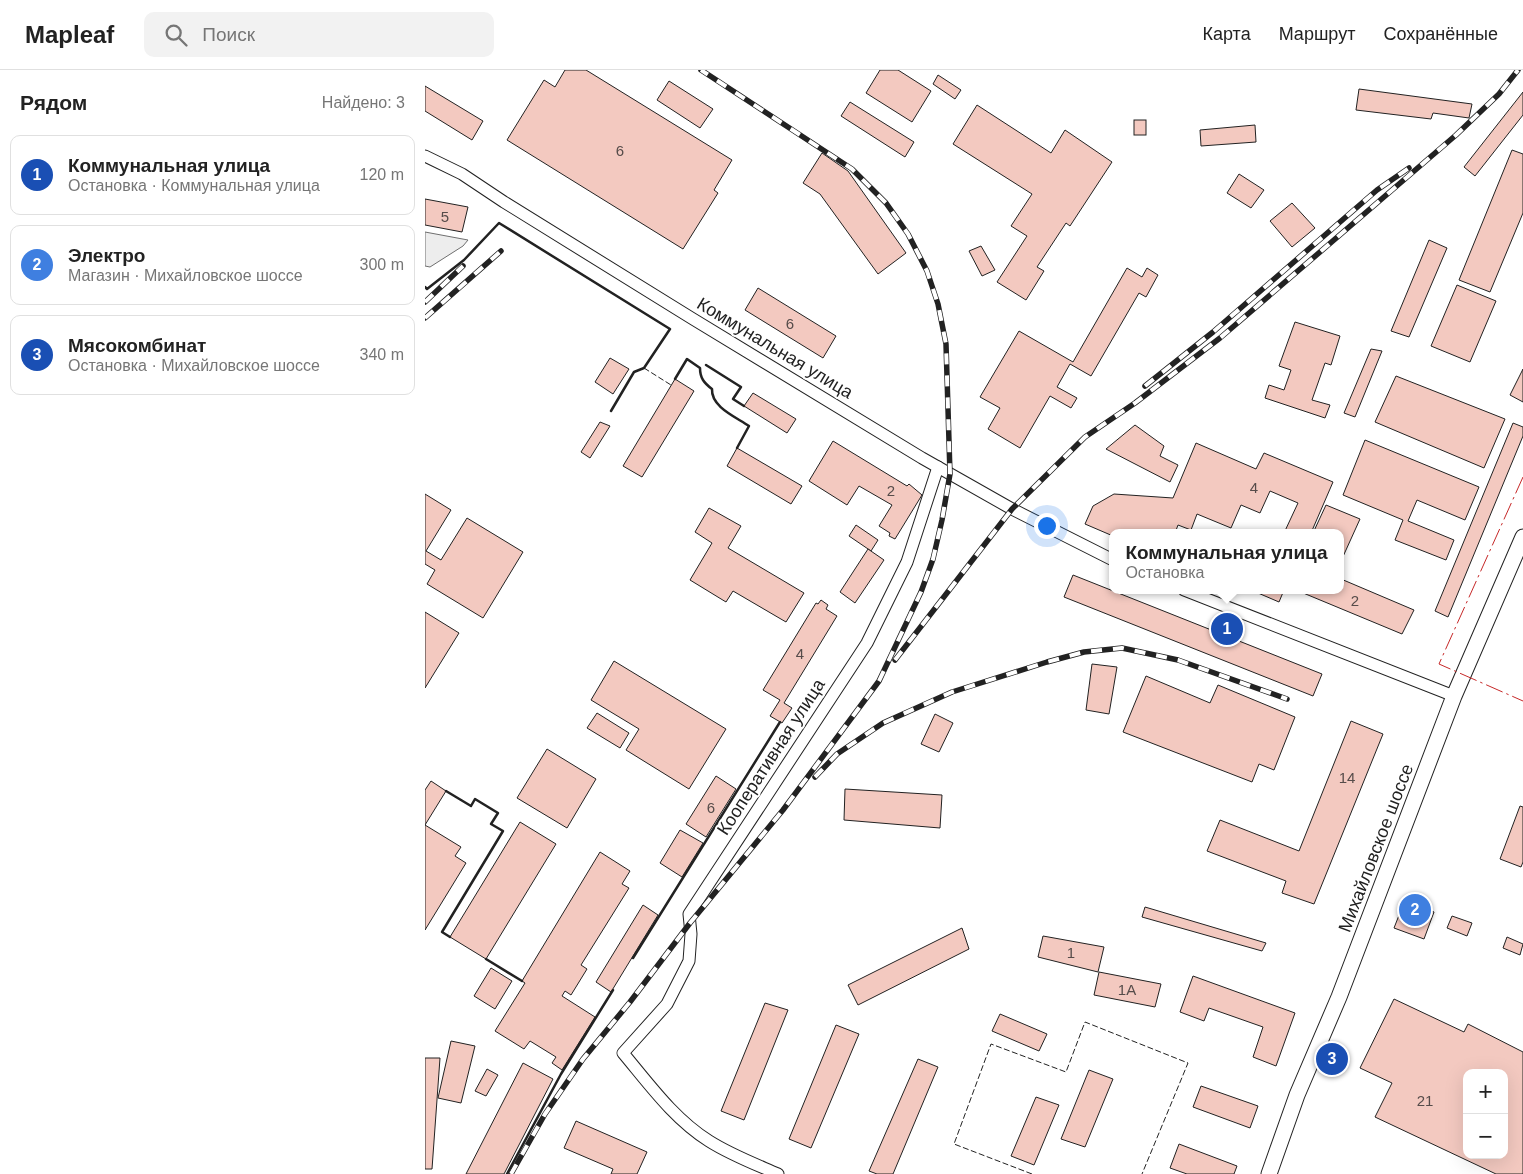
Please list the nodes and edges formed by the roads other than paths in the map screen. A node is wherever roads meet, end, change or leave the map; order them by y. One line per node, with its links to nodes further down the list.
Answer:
1 (425, 156): 2 (street, Коммунальная улица)
2 (938, 467): 4 (street, Коммунальная улица); 7 (street, Кооперативная улица)
3 (1523, 537): 6 (main road, Михайловское шоссе)
4 (1109, 558)
5 (1194, 594): 6 (street)
6 (1454, 696): 8 (main road, Михайловское шоссе)
7 (778, 1174)
8 (1269, 1174)

